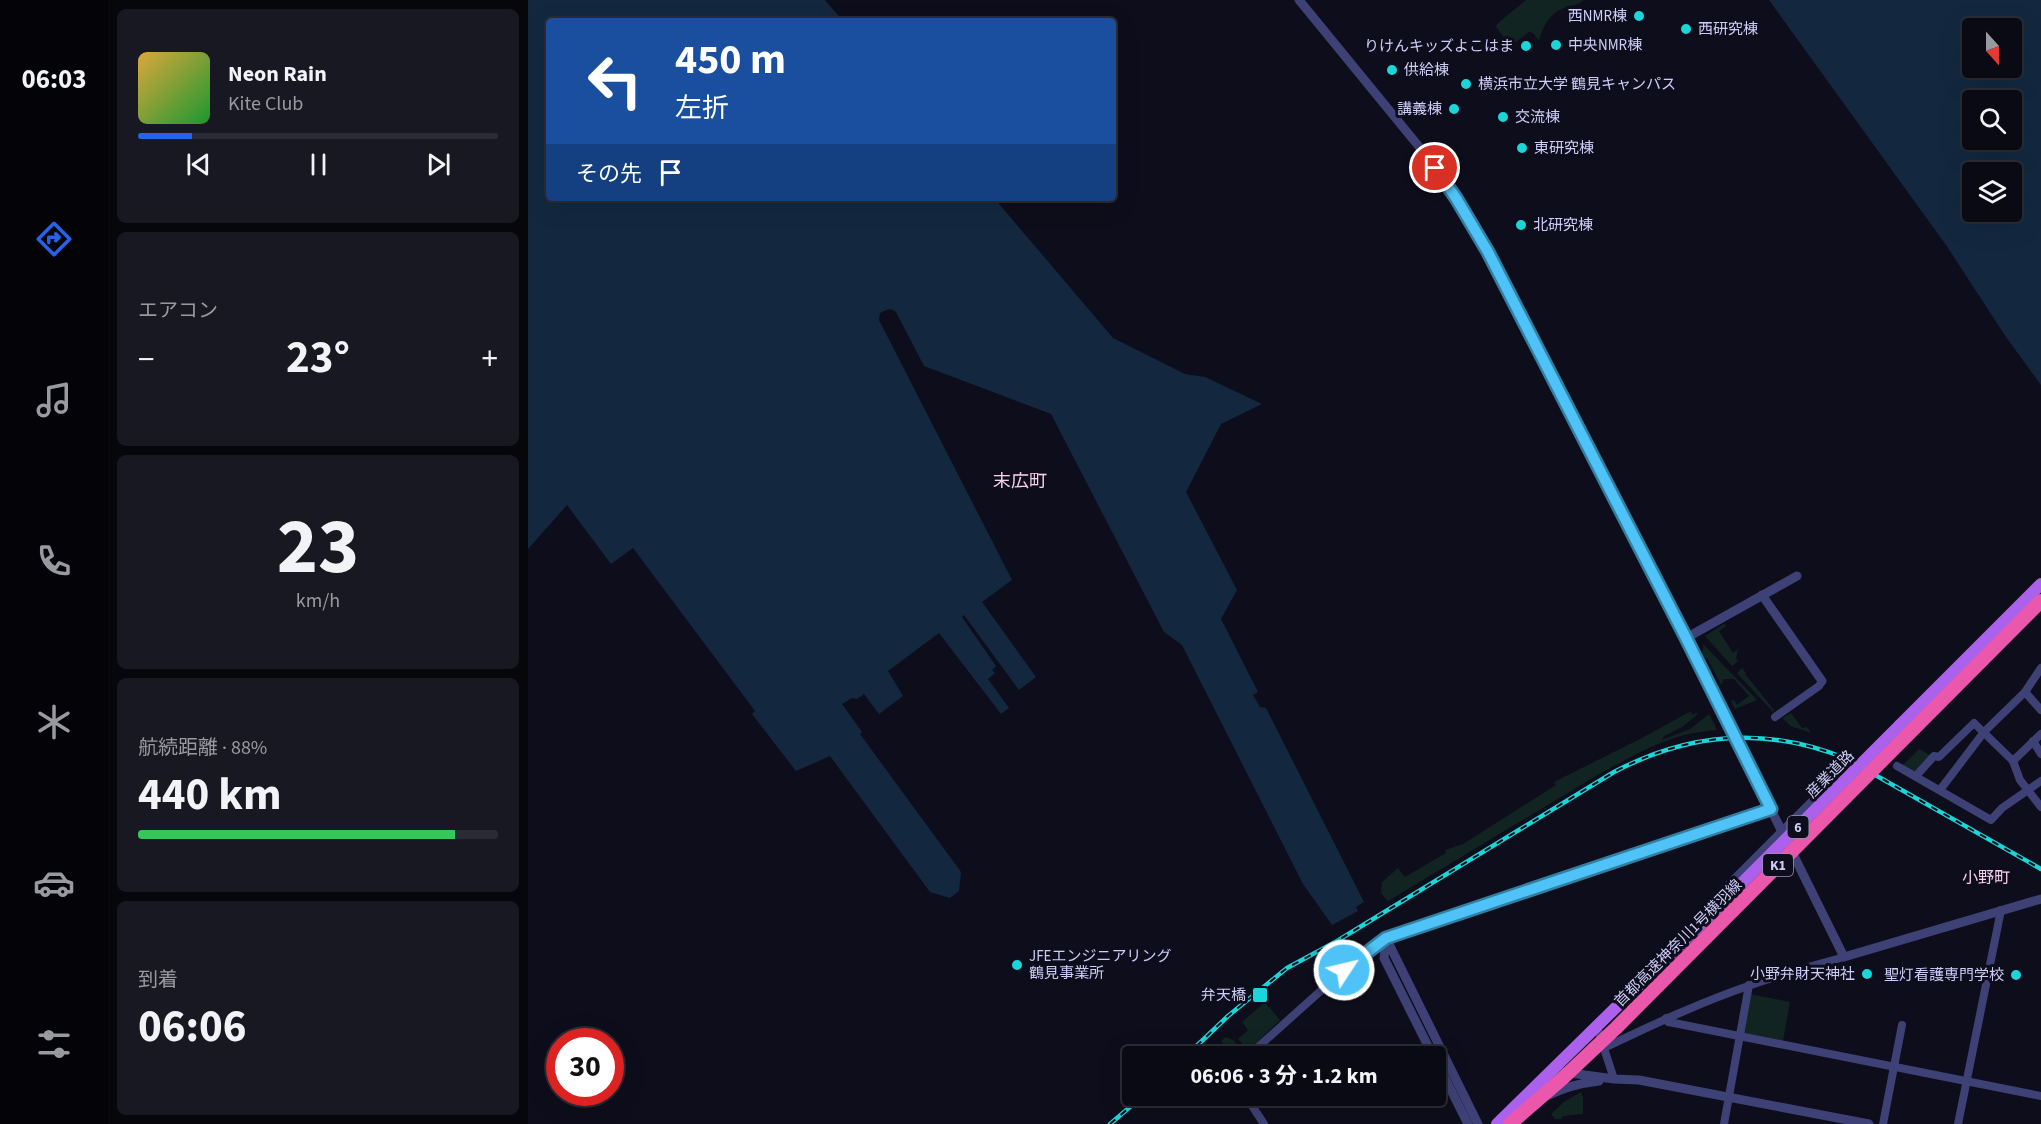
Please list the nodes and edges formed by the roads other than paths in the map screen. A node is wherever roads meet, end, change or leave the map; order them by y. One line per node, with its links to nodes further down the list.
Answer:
1 (1299, 0): 7 (street)
2 (1797, 576): 4 (street)
3 (2040, 587): 29 (main road, 産業道路 / 6, bridge)
4 (1762, 595): 7 (street); 9 (street)
5 (2041, 601): 54 (highway, 首都高速神奈川1号横羽線 / K1, bridge)
6 (2041, 613): 54 (highway, 首都高速神奈川1号横羽線 / K1)
7 (1686, 638): 25 (street)
8 (2041, 668): 10 (street)
9 (1822, 681): 12 (street)
10 (2025, 692): 11 (street); 13 (street)
11 (2041, 710)
12 (1775, 717)
13 (1984, 732): 17 (street); 19 (street); 22 (street)
14 (2041, 734): 15 (street)
15 (2033, 741): 16 (street); 17 (street)
16 (2041, 754)
17 (2013, 761): 23 (street)
18 (1897, 766): 19 (street)
19 (1916, 776): 22 (street)
20 (2041, 781): 23 (street)
21 (1826, 787): 26 (street)
22 (1940, 790): 23 (street)
23 (2028, 790): 24 (street)
24 (2041, 807)
25 (1771, 809): 26 (street); 30 (street)
26 (1782, 831): 29 (street); 31 (street)
27 (2041, 899): 28 (street)
28 (2001, 910): 31 (street); 45 (street)
29 (1696, 929): 35 (main road, 産業道路 / 6)
30 (1386, 938): 37 (street); 38 (street); 52 (street)
31 (1844, 957): 32 (street)
32 (1749, 986): 33 (street); 36 (street)
33 (1666, 1018): 36 (street); 39 (street)
34 (1902, 1025): 40 (street)
35 (1593, 1031): 39 (street); 41 (main road, 産業道路 / 6); 42 (main road, 産業道路 / 6)
36 (1740, 1036): 40 (street); 47 (street)
37 (1259, 1046)
38 (1428, 1046)
39 (1604, 1048): 43 (street)
40 (1895, 1067): 45 (street); 57 (street)
41 (1563, 1072): 42 (street); 43 (street); 48 (main road, 産業道路 / 6)
42 (1546, 1076): 53 (main road, 産業道路 / 6)
43 (1614, 1079): 47 (street); 48 (street)
44 (1446, 1080): 51 (street)
45 (1967, 1081): 46 (street); 58 (street)
46 (2041, 1096)
47 (1729, 1097): 55 (street); 56 (street)
48 (1539, 1100): 54 (main road, 産業道路 / 6)
49 (1252, 1106): 50 (street)
50 (1264, 1124)
51 (1468, 1124)
52 (1478, 1124)
53 (1497, 1124)
54 (1518, 1124)
55 (1724, 1124)
56 (1869, 1124)
57 (1883, 1124)
58 (1958, 1124)

